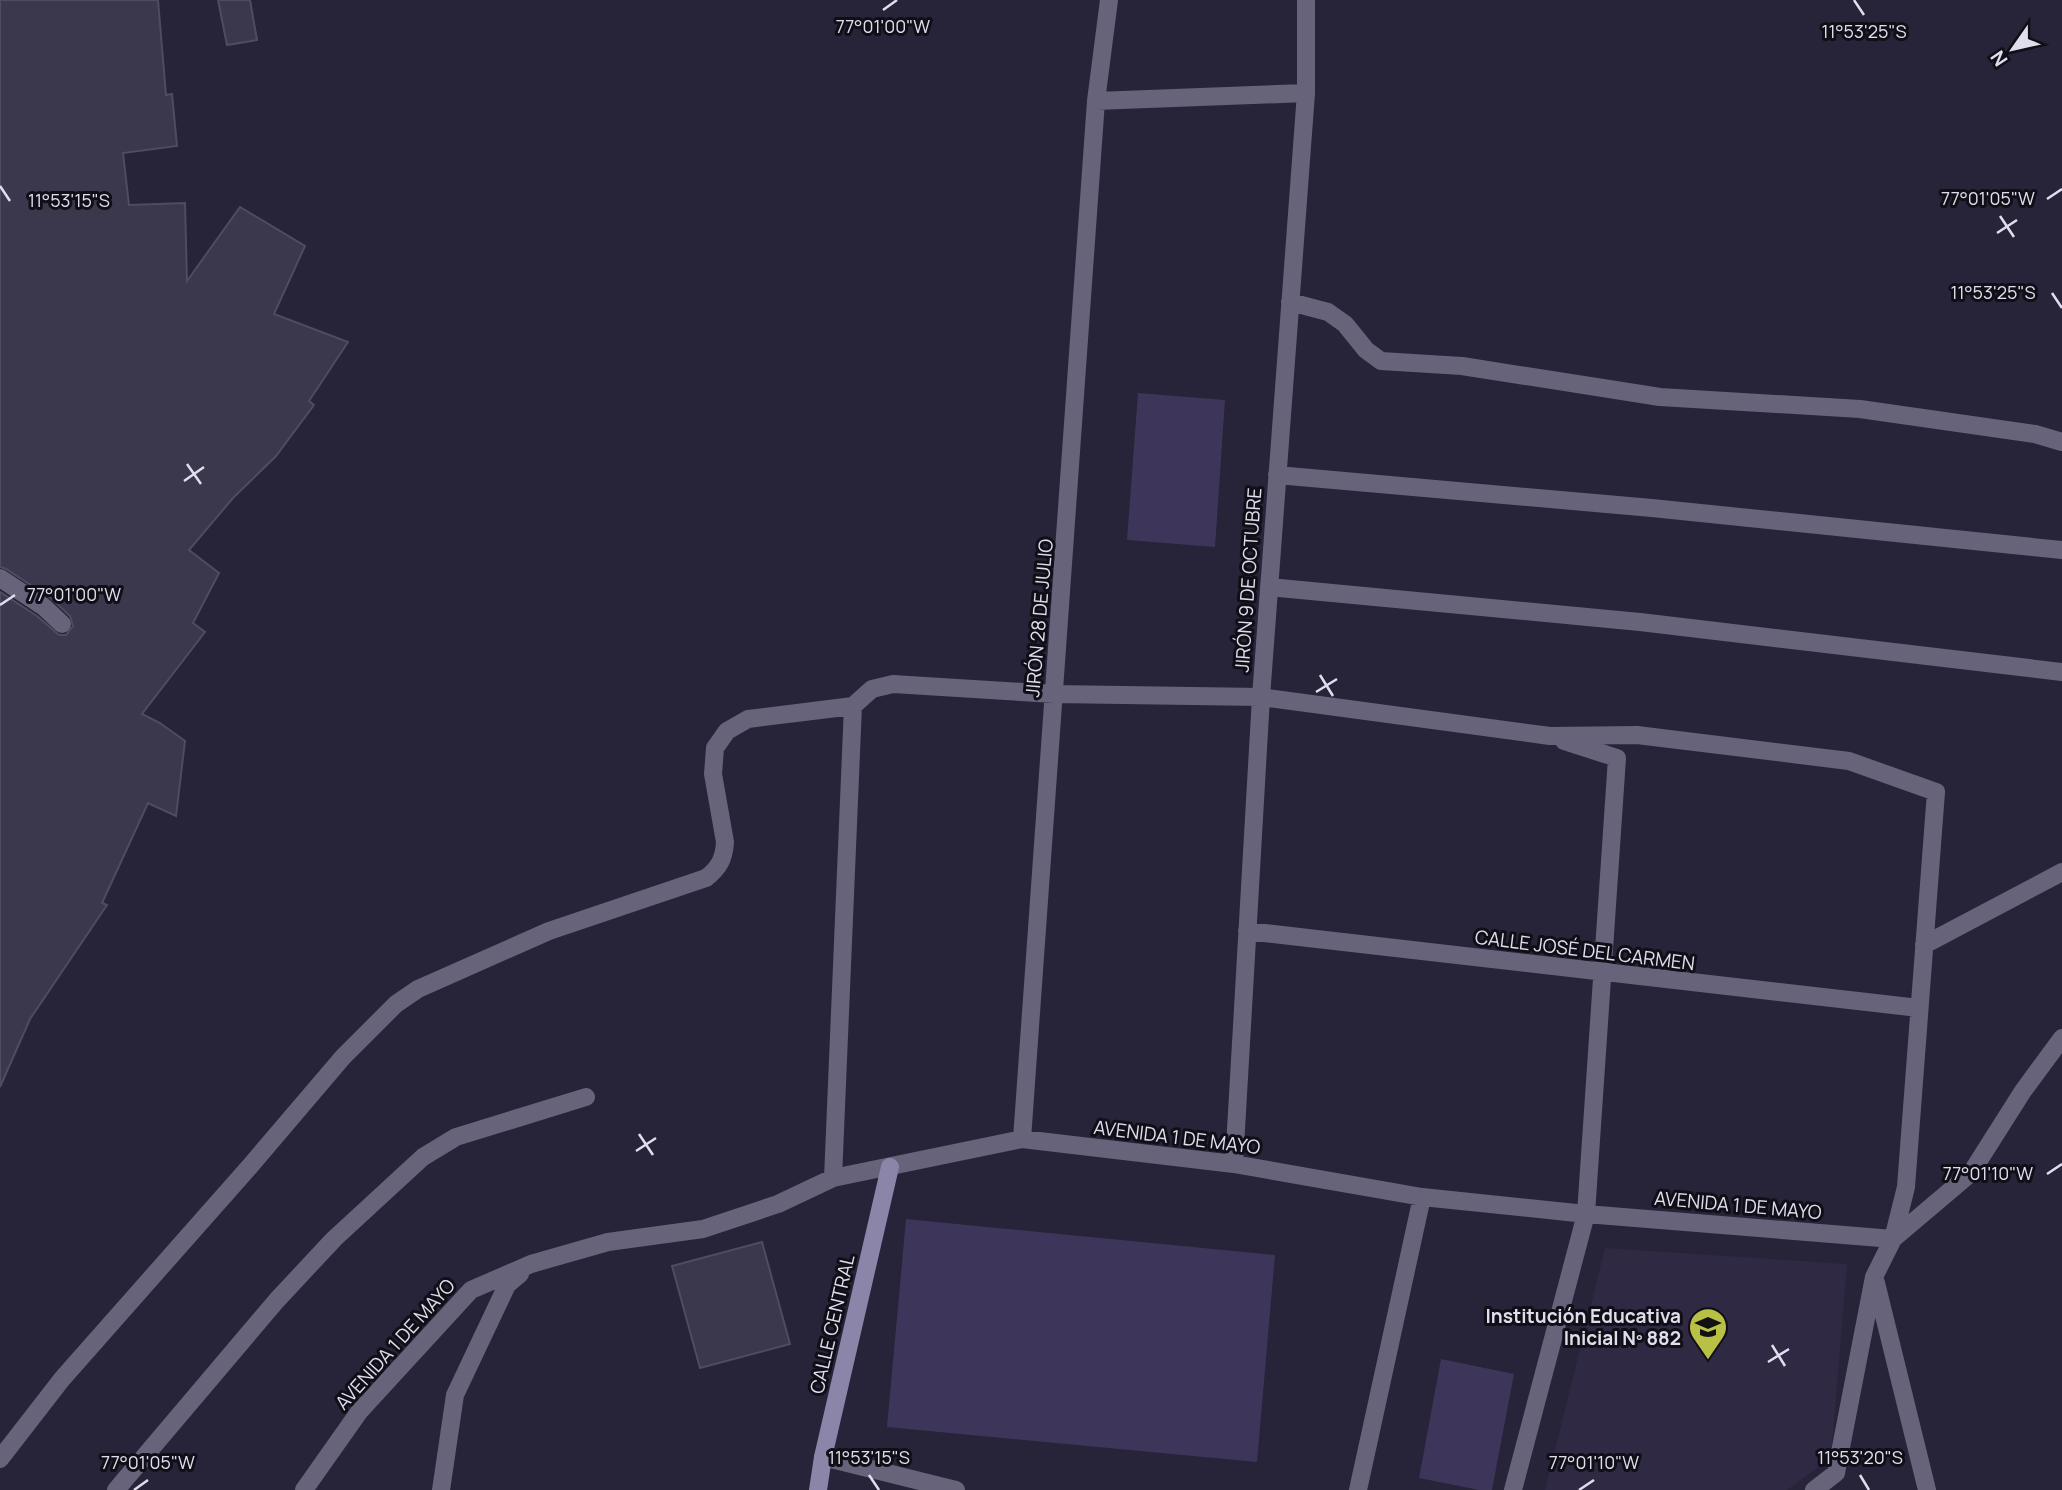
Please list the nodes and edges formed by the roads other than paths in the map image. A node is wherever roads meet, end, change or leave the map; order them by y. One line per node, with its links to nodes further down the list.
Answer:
1 (1109, 0): 4 (street, JIRÓN 28 DE JULIO)
2 (1306, 0): 3 (street, JIRÓN 9 DE OCTUBRE)
3 (1306, 93): 4 (street); 5 (street, JIRÓN 9 DE OCTUBRE)
4 (1096, 101): 13 (street, JIRÓN 28 DE JULIO)
5 (1290, 302): 6 (street); 7 (street, JIRÓN 9 DE OCTUBRE)
6 (2062, 442)
7 (1277, 475): 8 (street); 10 (street, JIRÓN 9 DE OCTUBRE)
8 (2062, 550)
9 (0, 578): 11 (street)
10 (1269, 587): 12 (street); 14 (street, JIRÓN 9 DE OCTUBRE)
11 (62, 624)
12 (2062, 672)
13 (1054, 694): 14 (street); 15 (street); 24 (street, JIRÓN 28 DE JULIO)
14 (1261, 697): 16 (street); 18 (street, JIRÓN 9 DE OCTUBRE)
15 (853, 706): 27 (street); 34 (street)
16 (1550, 736): 19 (street); 20 (street)
17 (2062, 872): 19 (street)
18 (1247, 931): 20 (street, CALLE JOSÉ DEL CARMEN); 25 (street, JIRÓN 9 DE OCTUBRE)
19 (1924, 945): 21 (street)
20 (1603, 973): 21 (street, CALLE JOSÉ DEL CARMEN); 29 (street)
21 (1919, 1008): 30 (street)
22 (2062, 1038): 30 (street)
23 (586, 1097): 36 (street)
24 (1022, 1139): 25 (street, AVENIDA 1 DE MAYO); 26 (street, AVENIDA 1 DE MAYO)
25 (1234, 1164): 28 (street, AVENIDA 1 DE MAYO)
26 (890, 1167): 27 (street, AVENIDA 1 DE MAYO); 33 (street, CALLE CENTRAL)
27 (833, 1178): 31 (street, AVENIDA 1 DE MAYO)
28 (1422, 1197): 29 (street, AVENIDA 1 DE MAYO); 41 (street)
29 (1586, 1214): 30 (street, AVENIDA 1 DE MAYO); 42 (street)
30 (1893, 1239): 32 (street)
31 (531, 1264): 37 (street, AVENIDA 1 DE MAYO); 38 (street)
32 (1874, 1277): 35 (street); 44 (street)
33 (823, 1457): 39 (street, CALLE CENTRAL); 40 (street)
34 (0, 1459)
35 (1837, 1481): 43 (street)
36 (117, 1490)
37 (304, 1490)
38 (441, 1490)
39 (818, 1490)
40 (956, 1490)
41 (1358, 1490)
42 (1513, 1490)
43 (1814, 1490)
44 (1927, 1490)

